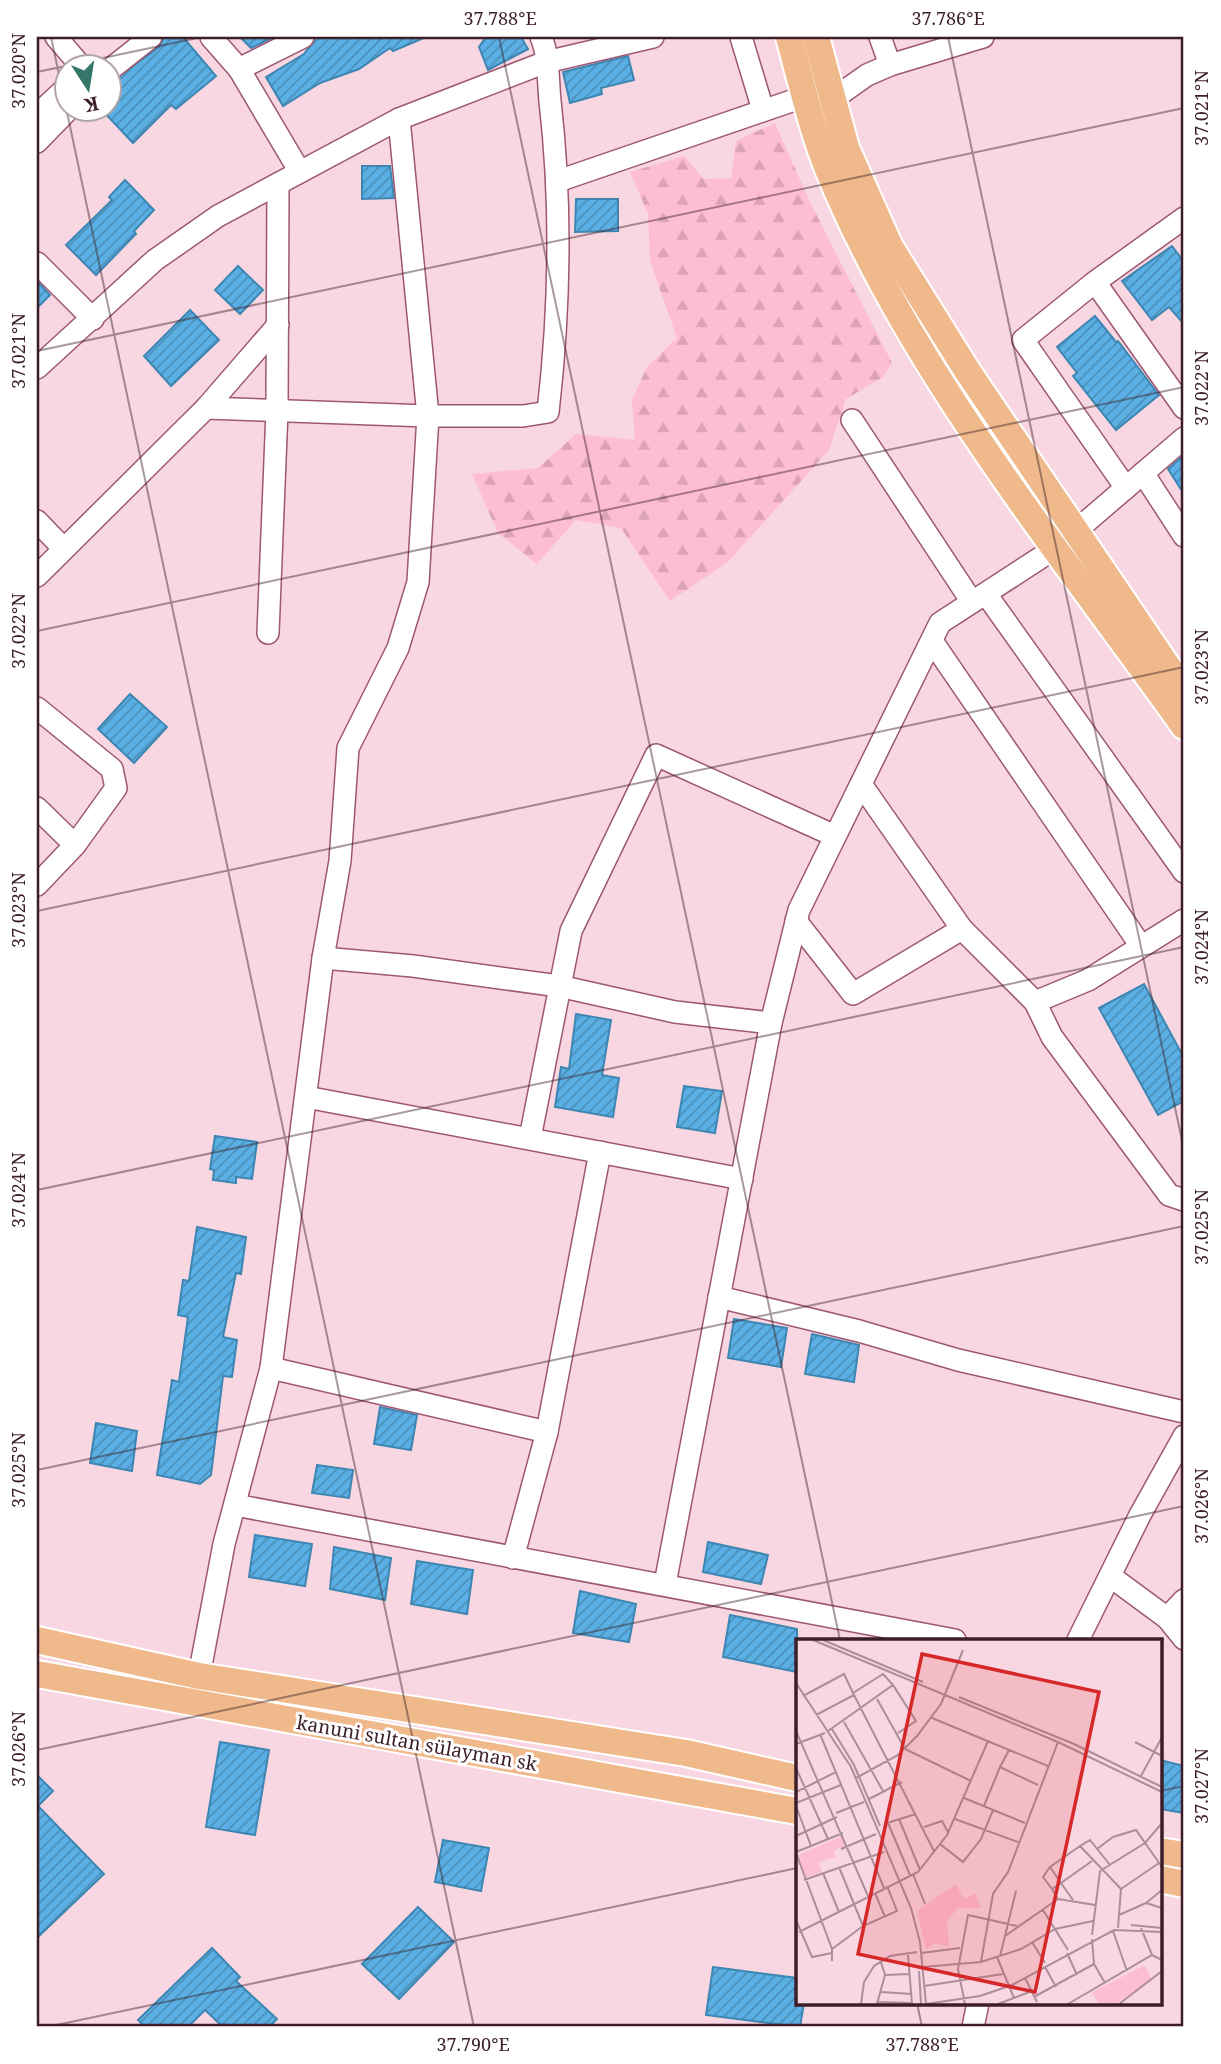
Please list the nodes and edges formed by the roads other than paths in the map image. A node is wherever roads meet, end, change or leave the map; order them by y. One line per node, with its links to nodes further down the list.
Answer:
1 (56, 37): 13 (street)
2 (129, 37): 14 (street)
3 (151, 37): 15 (street)
4 (211, 37): 18 (street)
5 (303, 37): 18 (street)
6 (541, 37): 16 (street)
7 (653, 37): 16 (street)
8 (741, 37): 22 (street)
9 (789, 37): 19 (main road)
10 (816, 37): 20 (main road)
11 (880, 37): 17 (street)
12 (984, 37): 17 (street)
13 (69, 52)
14 (110, 52)
15 (122, 60)
16 (546, 62): 24 (street); 28 (street)
17 (890, 65): 20 (street)
18 (239, 69): 27 (street)
19 (806, 96): 22 (street); 46 (main road)
20 (833, 99): 46 (main road)
21 (52, 101): 23 (street)
22 (763, 110): 28 (street)
23 (37, 115)
24 (399, 119): 27 (street); 39 (street)
25 (56, 122): 26 (street)
26 (37, 142)
27 (300, 172): 29 (street)
28 (558, 181): 39 (street)
29 (278, 184): 33 (street); 34 (street)
30 (1184, 218): 32 (street)
31 (37, 262): 33 (street)
32 (1095, 282): 37 (street); 43 (street)
33 (93, 320): 35 (street)
34 (278, 325): 36 (street); 38 (street)
35 (37, 368)
36 (206, 408): 38 (street); 47 (street)
37 (1184, 408)
38 (277, 411): 39 (street); 50 (street)
39 (428, 416): 65 (street)
40 (852, 420): 49 (street)
41 (1184, 438): 42 (street)
42 (1143, 473): 43 (street); 45 (street)
43 (1126, 488): 46 (street)
44 (37, 521): 47 (street)
45 (1184, 536)
46 (1066, 538): 49 (street); 52 (main road); 54 (main road)
47 (63, 548): 48 (street)
48 (37, 576)
49 (979, 598): 51 (street); 59 (street)
50 (268, 633)
51 (932, 640): 55 (street); 64 (street)
52 (1184, 691)
53 (37, 708): 58 (street)
54 (1184, 726)
55 (861, 784): 57 (street); 63 (street)
56 (37, 807): 58 (street)
57 (835, 836): 62 (street); 66 (street)
58 (75, 845): 60 (street)
59 (1184, 872)
60 (37, 885)
61 (1184, 920): 64 (street)
62 (796, 921): 63 (street); 68 (street)
63 (962, 929): 67 (street)
64 (1141, 946): 67 (street)
65 (323, 958): 66 (street); 69 (street)
66 (559, 986): 68 (street); 70 (street)
67 (1035, 1002): 73 (street)
68 (771, 1023): 72 (street)
69 (306, 1097): 70 (street); 75 (street)
70 (530, 1138): 71 (street)
71 (600, 1152): 72 (street); 77 (street)
72 (742, 1178): 74 (street)
73 (1179, 1193)
74 (719, 1297): 76 (street); 82 (street)
75 (271, 1368): 77 (street); 79 (street)
76 (1184, 1412)
77 (547, 1432): 80 (street)
78 (1184, 1436): 81 (street)
79 (234, 1505): 80 (street); 90 (street)
80 (513, 1558): 82 (street)
81 (1110, 1576): 84 (street); 86 (street)
82 (666, 1584): 85 (street)
83 (1184, 1600): 84 (street)
84 (1167, 1618): 87 (street)
85 (950, 1639)
86 (1078, 1639)
87 (1184, 1639)
88 (37, 1640): 90 (main road)
89 (37, 1674): 92 (main road, kanuni sultan sülayman sk)
90 (199, 1676): 91 (main road)
91 (796, 1778)
92 (796, 1811)
93 (1162, 1851): 94 (main road)
94 (1184, 1855)
95 (1162, 1879): 96 (main road)
96 (1184, 1884)
97 (978, 2004): 98 (street)
98 (973, 2027)

